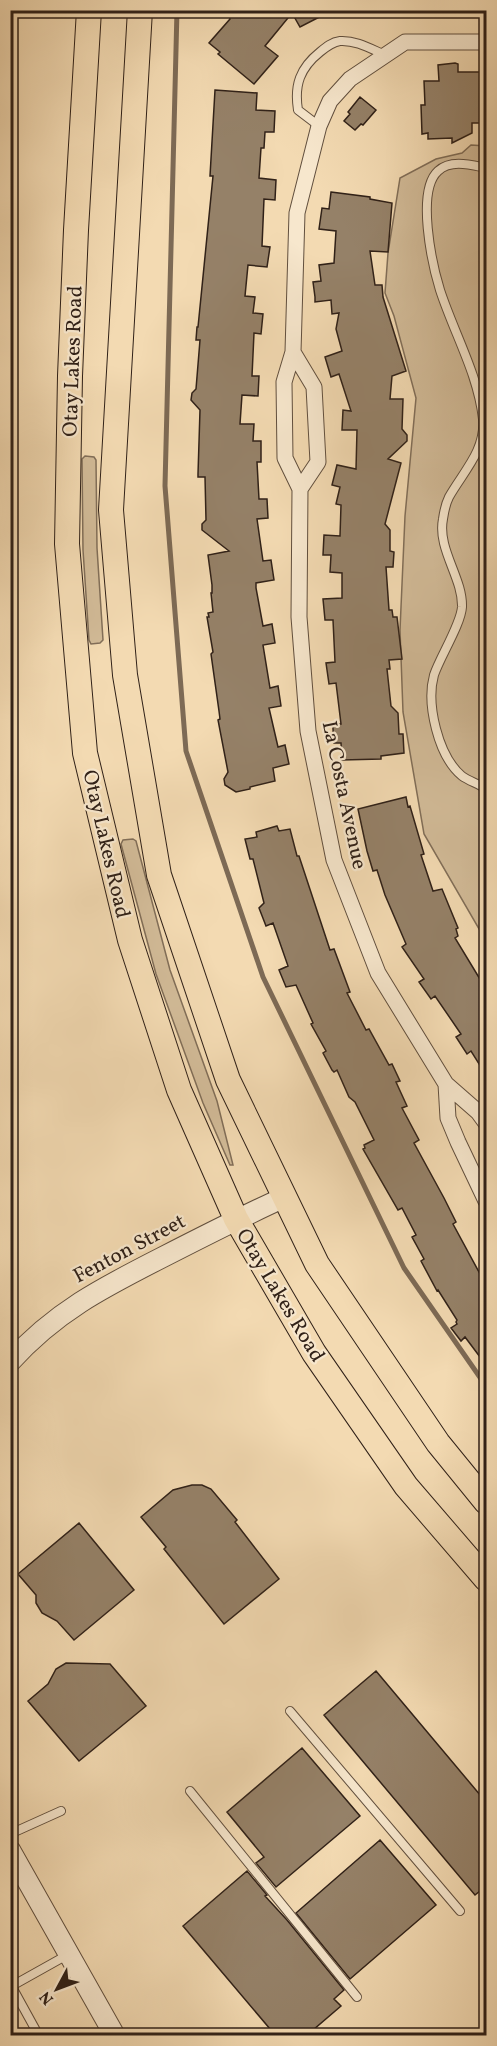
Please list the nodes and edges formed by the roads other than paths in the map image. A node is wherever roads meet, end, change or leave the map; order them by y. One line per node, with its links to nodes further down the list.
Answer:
1 (89, 10): 14 (main road, Otay Lakes Road)
2 (140, 10): 12 (main road, Otay Lakes Road)
3 (486, 42): 4 (street, La Costa Avenue)
4 (385, 55): 5 (street, La Costa Avenue); 5 (lane)
5 (319, 126): 7 (street, La Costa Avenue)
6 (486, 168): 9 (lane)
7 (293, 352): 8 (street, La Costa Avenue); 8 (street)
8 (300, 489): 10 (street, La Costa Avenue)
9 (486, 789)
10 (446, 1084): 11 (street, La Costa Avenue); 13 (street, La Costa Avenue)
11 (486, 1123)
12 (285, 1197): 14 (street, Fenton Street); 16 (main road, Otay Lakes Road)
13 (486, 1202)
14 (236, 1219): 15 (street, Fenton Street); 17 (main road, Otay Lakes Road)
15 (10, 1362)
16 (486, 1502)
17 (486, 1579)
18 (290, 1711): 23 (lane)
19 (190, 1791): 26 (lane)
20 (62, 1811): 21 (lane)
21 (10, 1834)
22 (10, 1850): 24 (street)
23 (460, 1911)
24 (69, 1954): 25 (lane); 28 (street)
25 (11, 1987): 27 (lane)
26 (357, 1998)
27 (39, 2036)
28 (115, 2036)

